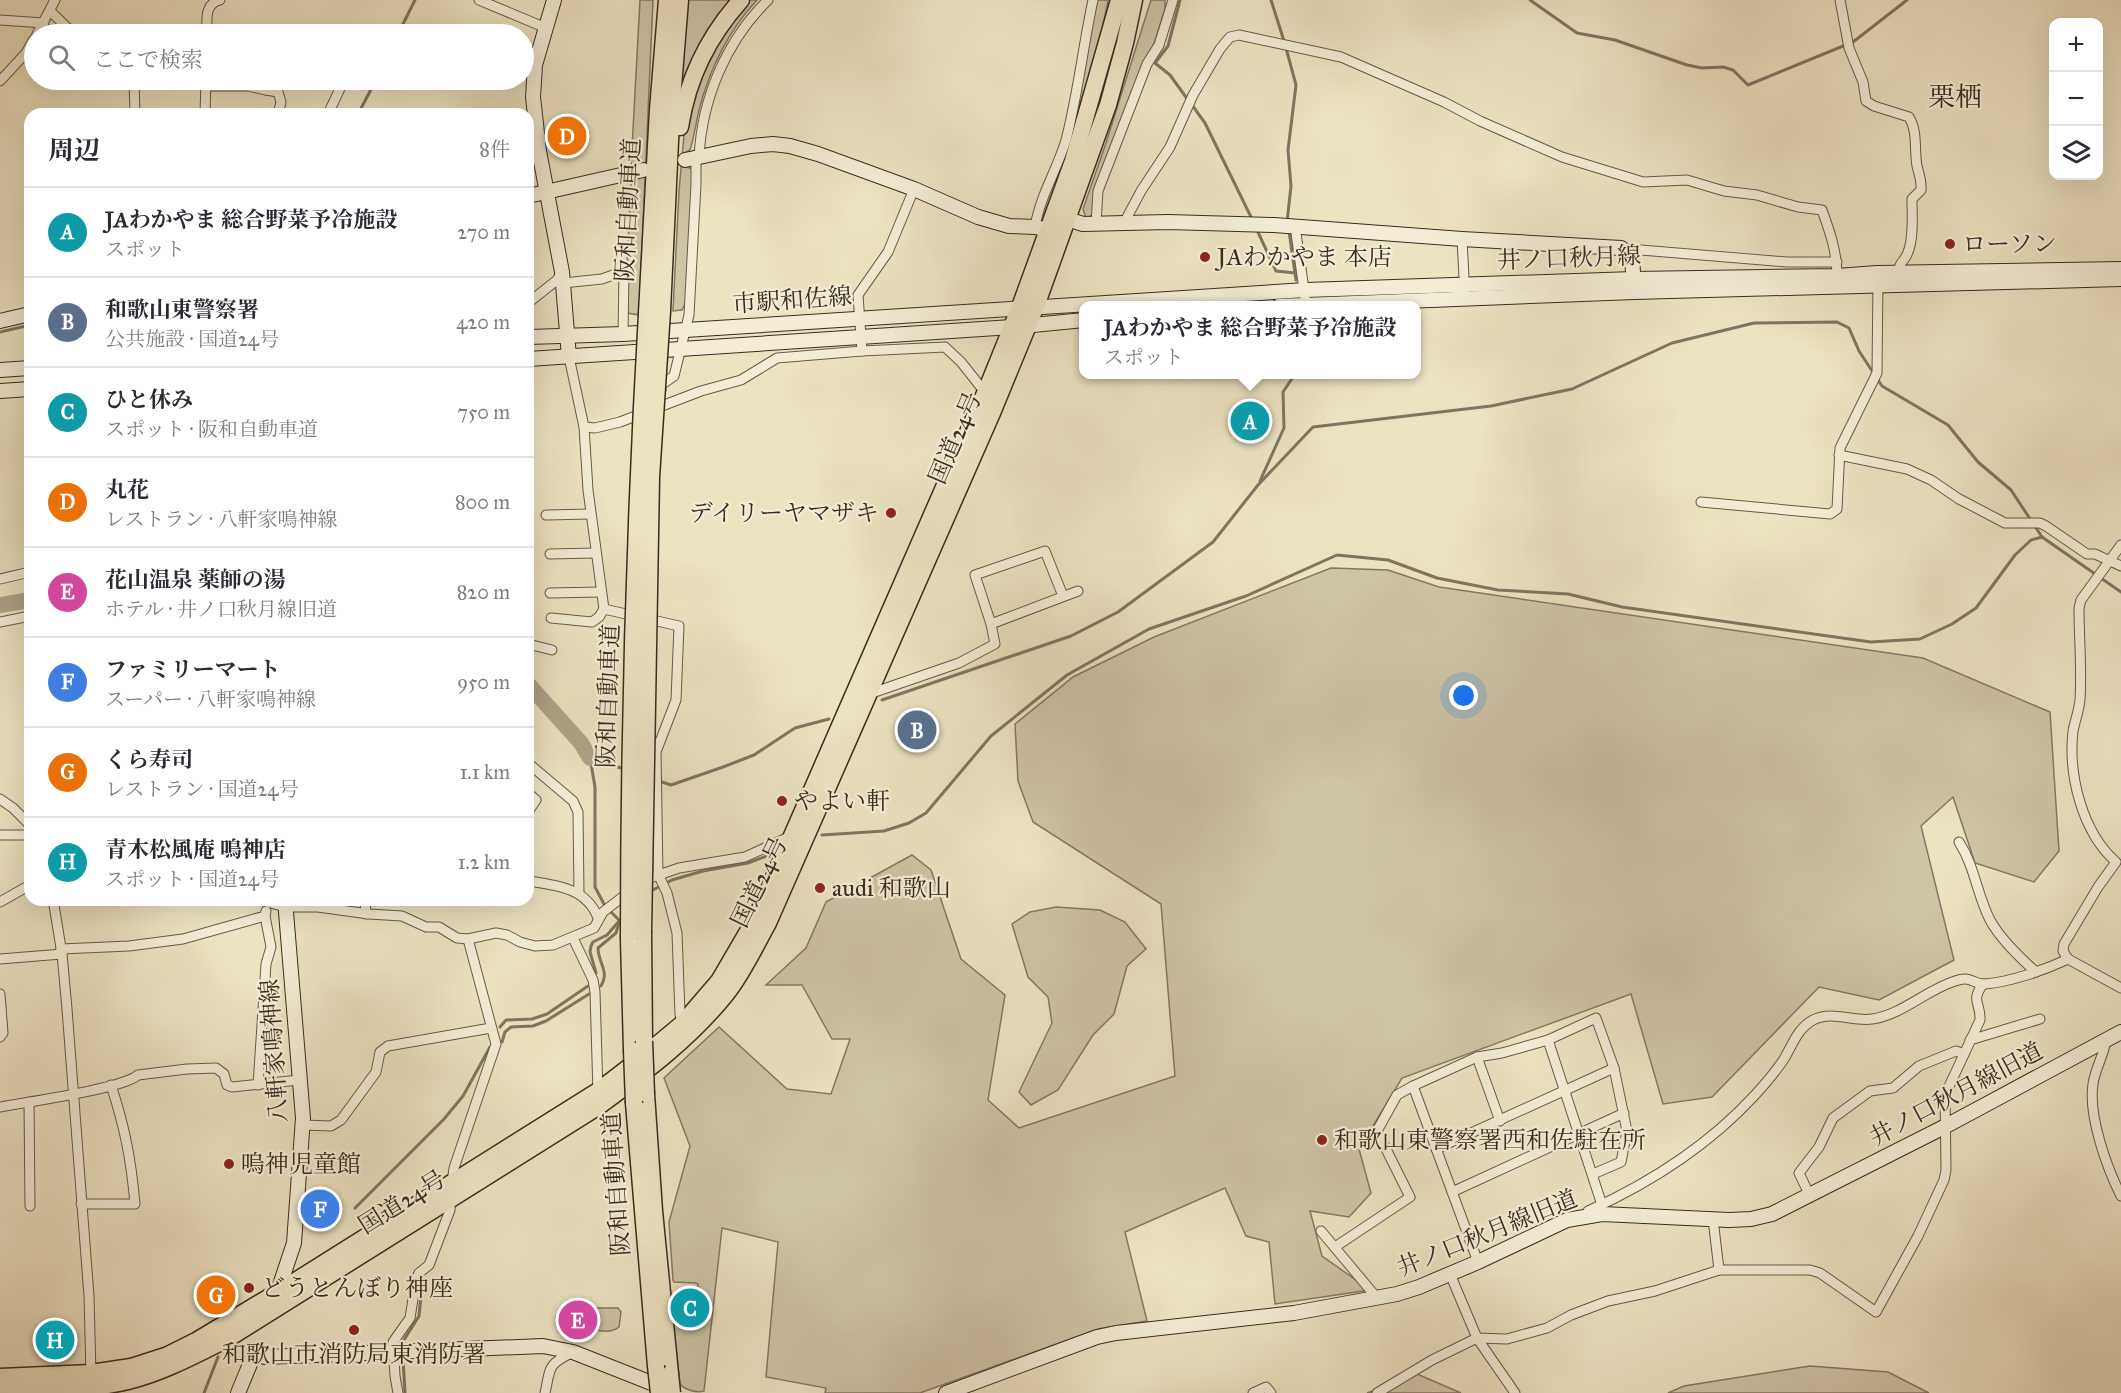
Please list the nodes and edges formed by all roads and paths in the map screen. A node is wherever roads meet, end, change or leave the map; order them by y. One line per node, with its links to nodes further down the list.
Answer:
1 (55, 0): 16 (street)
2 (220, 0): 20 (street)
3 (479, 0): 21 (street)
4 (554, 0): 21 (street)
5 (659, 0): 35 (highway)
6 (667, 0): 35 (highway, 阪和自動車道)
7 (680, 0): 38 (highway, 阪和自動車道)
8 (741, 0): 38 (highway)
9 (768, 0): 36 (street)
10 (1093, 0): 46 (street)
11 (1119, 0): 46 (highway, 国道24号)
12 (1134, 0): 22 (highway, 国道24号)
13 (1145, 0): 22 (highway)
14 (1173, 0): 44 (street)
15 (1840, 0): 53 (street)
16 (50, 11): 18 (street); 19 (street)
17 (0, 20): 18 (street)
18 (44, 22)
19 (64, 24)
20 (208, 24)
21 (546, 28): 25 (street)
22 (1125, 43): 42 (highway, 国道24号)
23 (24, 55): 24 (street)
24 (0, 81)
25 (534, 81)
26 (134, 90): 31 (street)
27 (206, 90): 32 (street)
28 (266, 90): 33 (street)
29 (339, 90): 34 (street)
30 (533, 90): 40 (street)
31 (135, 108)
32 (206, 108)
33 (278, 108)
34 (331, 108)
35 (658, 110): 64 (highway, 阪和自動車道)
36 (693, 159): 39 (street); 70 (street)
37 (643, 170): 40 (street)
38 (668, 183): 64 (highway, 阪和自動車道)
39 (914, 189): 46 (street); 66 (street)
40 (548, 191): 41 (street); 52 (street)
41 (534, 194)
42 (1067, 219): 44 (street); 63 (highway, 国道24号)
43 (1124, 223): 44 (street); 45 (street); 49 (street)
44 (1096, 224)
45 (1295, 226): 47 (street); 58 (street)
46 (1042, 228): 63 (highway, 国道24号)
47 (1462, 239): 48 (street); 57 (street)
48 (1628, 252): 49 (street); 56 (street)
49 (1838, 262): 51 (street)
50 (2121, 269): 53 (street, 井ノ口秋月線)
51 (1838, 276): 55 (street, 井ノ口秋月線); 56 (street, 井ノ口秋月線)
52 (562, 278): 59 (street); 71 (street); 72 (street)
53 (1898, 279): 54 (street, 井ノ口秋月線); 55 (street, 井ノ口秋月線)
54 (2121, 279)
55 (1878, 280): 56 (street, 井ノ口秋月線); 86 (street)
56 (1634, 285): 57 (street, 井ノ口秋月線)
57 (1465, 291): 58 (street, 井ノ口秋月線)
58 (1306, 297): 60 (street, 井ノ口秋月線); 61 (street, 井ノ口秋月線)
59 (534, 298)
60 (1195, 301)
61 (1294, 301)
62 (1079, 305): 63 (street, 井ノ口秋月線)
63 (1028, 307): 66 (street, 市駅和佐線); 69 (highway, 国道24号)
64 (654, 312): 188 (highway, 阪和自動車道, bridge)
65 (24, 315): 68 (street)
66 (859, 318): 70 (street, 市駅和佐線); 73 (street)
67 (1079, 320): 69 (street)
68 (0, 321)
69 (1020, 325): 73 (street, 市駅和佐線); 83 (highway, 国道24号); 108 (highway, 国道24号)
70 (687, 329): 71 (street, 市駅和佐線); 75 (street)
71 (623, 334): 72 (street, 市駅和佐線)
72 (568, 335): 74 (street); 77 (street)
73 (860, 336): 75 (street, 市駅和佐線); 76 (street)
74 (534, 337)
75 (681, 349): 77 (street, 市駅和佐線); 84 (street)
76 (862, 351): 83 (street); 84 (street)
77 (569, 357): 78 (street); 85 (street)
78 (534, 359)
79 (24, 368): 80 (street)
80 (0, 370)
81 (24, 389): 82 (street)
82 (0, 391)
83 (986, 391): 109 (highway, 国道24号)
84 (660, 405): 85 (street)
85 (584, 427): 88 (street)
86 (1839, 454): 87 (street); 93 (street)
87 (1701, 502)
88 (590, 514): 89 (street); 91 (street)
89 (546, 515)
90 (2121, 545): 93 (street)
91 (596, 553): 92 (street); 98 (street)
92 (550, 554)
93 (2107, 563): 94 (street); 135 (street)
94 (2121, 566)
95 (24, 573): 96 (street)
96 (0, 579)
97 (1078, 591): 100 (street)
98 (601, 592): 99 (street); 101 (street)
99 (550, 593)
100 (1063, 596): 105 (street); 105 (street)
101 (604, 609): 103 (street); 118 (street)
102 (24, 617): 104 (street)
103 (551, 618)
104 (0, 622)
105 (991, 624): 108 (street)
106 (534, 646): 107 (street)
107 (552, 650)
108 (869, 694): 109 (street); 113 (highway, 国道24号)
109 (852, 699): 116 (highway, 国道24号)
110 (534, 768): 121 (street)
111 (0, 800): 112 (street)
112 (24, 819)
113 (811, 828): 116 (street); 142 (highway, 国道24号)
114 (0, 835): 115 (street)
115 (24, 835)
116 (792, 835): 118 (street); 142 (highway, 国道24号)
117 (1959, 842): 136 (street)
118 (659, 876): 129 (street); 142 (street)
119 (534, 882): 121 (street)
120 (24, 888): 122 (street)
121 (579, 894): 129 (street)
122 (0, 902)
123 (54, 906): 133 (street)
124 (264, 906): 130 (street)
125 (285, 906): 151 (street, 八軒家鳴神線)
126 (307, 906): 128 (street)
127 (365, 906): 128 (street)
128 (366, 914): 132 (street)
129 (600, 915): 131 (street)
130 (265, 916): 133 (street); 153 (street)
131 (573, 938): 132 (street); 157 (street)
132 (468, 939): 141 (street)
133 (62, 952): 134 (street); 156 (street)
134 (0, 959)
135 (2067, 959): 136 (street); 138 (street)
136 (2036, 972): 137 (street)
137 (1983, 984): 146 (street); 172 (street)
138 (2121, 988)
139 (0, 994): 144 (street)
140 (2040, 1019): 146 (street)
141 (491, 1028): 162 (street); 167 (street)
142 (687, 1028): 157 (highway, 国道24号)
143 (2121, 1032): 147 (street, 井ノ口秋月線旧道)
144 (0, 1037)
145 (1548, 1040): 149 (street); 150 (street); 155 (street)
146 (1970, 1040): 148 (street)
147 (2106, 1040): 163 (street, 井ノ口秋月線旧道); 170 (street)
148 (1964, 1054): 163 (street); 169 (street)
149 (1477, 1057): 154 (street); 161 (street)
150 (1614, 1068): 155 (street); 160 (street)
151 (299, 1080): 153 (street); 162 (street, 八軒家鳴神線)
152 (111, 1085): 153 (street); 156 (street); 171 (street)
153 (258, 1085)
154 (1413, 1086): 165 (street); 177 (street)
155 (1564, 1092): 161 (street); 164 (street)
156 (72, 1093): 158 (street); 171 (street)
157 (599, 1099): 167 (highway, 国道24号)
158 (29, 1102): 159 (street); 173 (street)
159 (0, 1107)
160 (1624, 1113): 164 (street); 166 (street)
161 (1500, 1121): 165 (street)
162 (303, 1125): 181 (street, 八軒家鳴神線)
163 (1944, 1127): 169 (street, 井ノ口秋月線旧道); 179 (street)
164 (1579, 1134): 166 (street); 168 (street)
165 (1436, 1149): 168 (street)
166 (1593, 1174): 172 (street)
167 (450, 1192): 181 (highway, 国道24号); 185 (street)
168 (1452, 1192): 178 (street)
169 (1810, 1196): 175 (street, 井ノ口秋月線旧道)
170 (2121, 1196)
171 (81, 1204): 190 (street)
172 (1602, 1205): 174 (street)
173 (30, 1206)
174 (1586, 1215): 175 (street, 井ノ口秋月線旧道); 178 (street, 井ノ口秋月線旧道)
175 (1713, 1219): 179 (street)
176 (1321, 1231): 177 (street)
177 (1335, 1247): 182 (street)
178 (1478, 1262): 180 (street, 井ノ口秋月線旧道)
179 (1719, 1270): 184 (street)
180 (1450, 1274): 182 (street, 井ノ口秋月線旧道); 184 (street)
181 (281, 1298): 183 (highway, 国道24号)
182 (1377, 1298): 197 (street, 井ノ口秋月線旧道)
183 (243, 1321): 186 (street); 190 (highway, 国道24号)
184 (1477, 1338): 200 (street); 201 (street)
185 (393, 1351): 186 (street); 187 (street); 193 (street)
186 (255, 1352): 192 (street)
187 (573, 1352): 194 (street); 196 (street)
188 (663, 1370): 195 (highway, 阪和自動車道, bridge); 196 (highway, 阪和自動車道, bridge)
189 (0, 1377): 190 (highway, 国道24号)
190 (92, 1384): 191 (highway, 国道24号)
191 (0, 1391)
192 (238, 1393)
193 (398, 1393)
194 (545, 1393)
195 (659, 1393)
196 (674, 1393)
197 (946, 1393)
198 (1253, 1393): 199 (street)
199 (1271, 1393)
200 (1377, 1393)
201 (1515, 1393)

